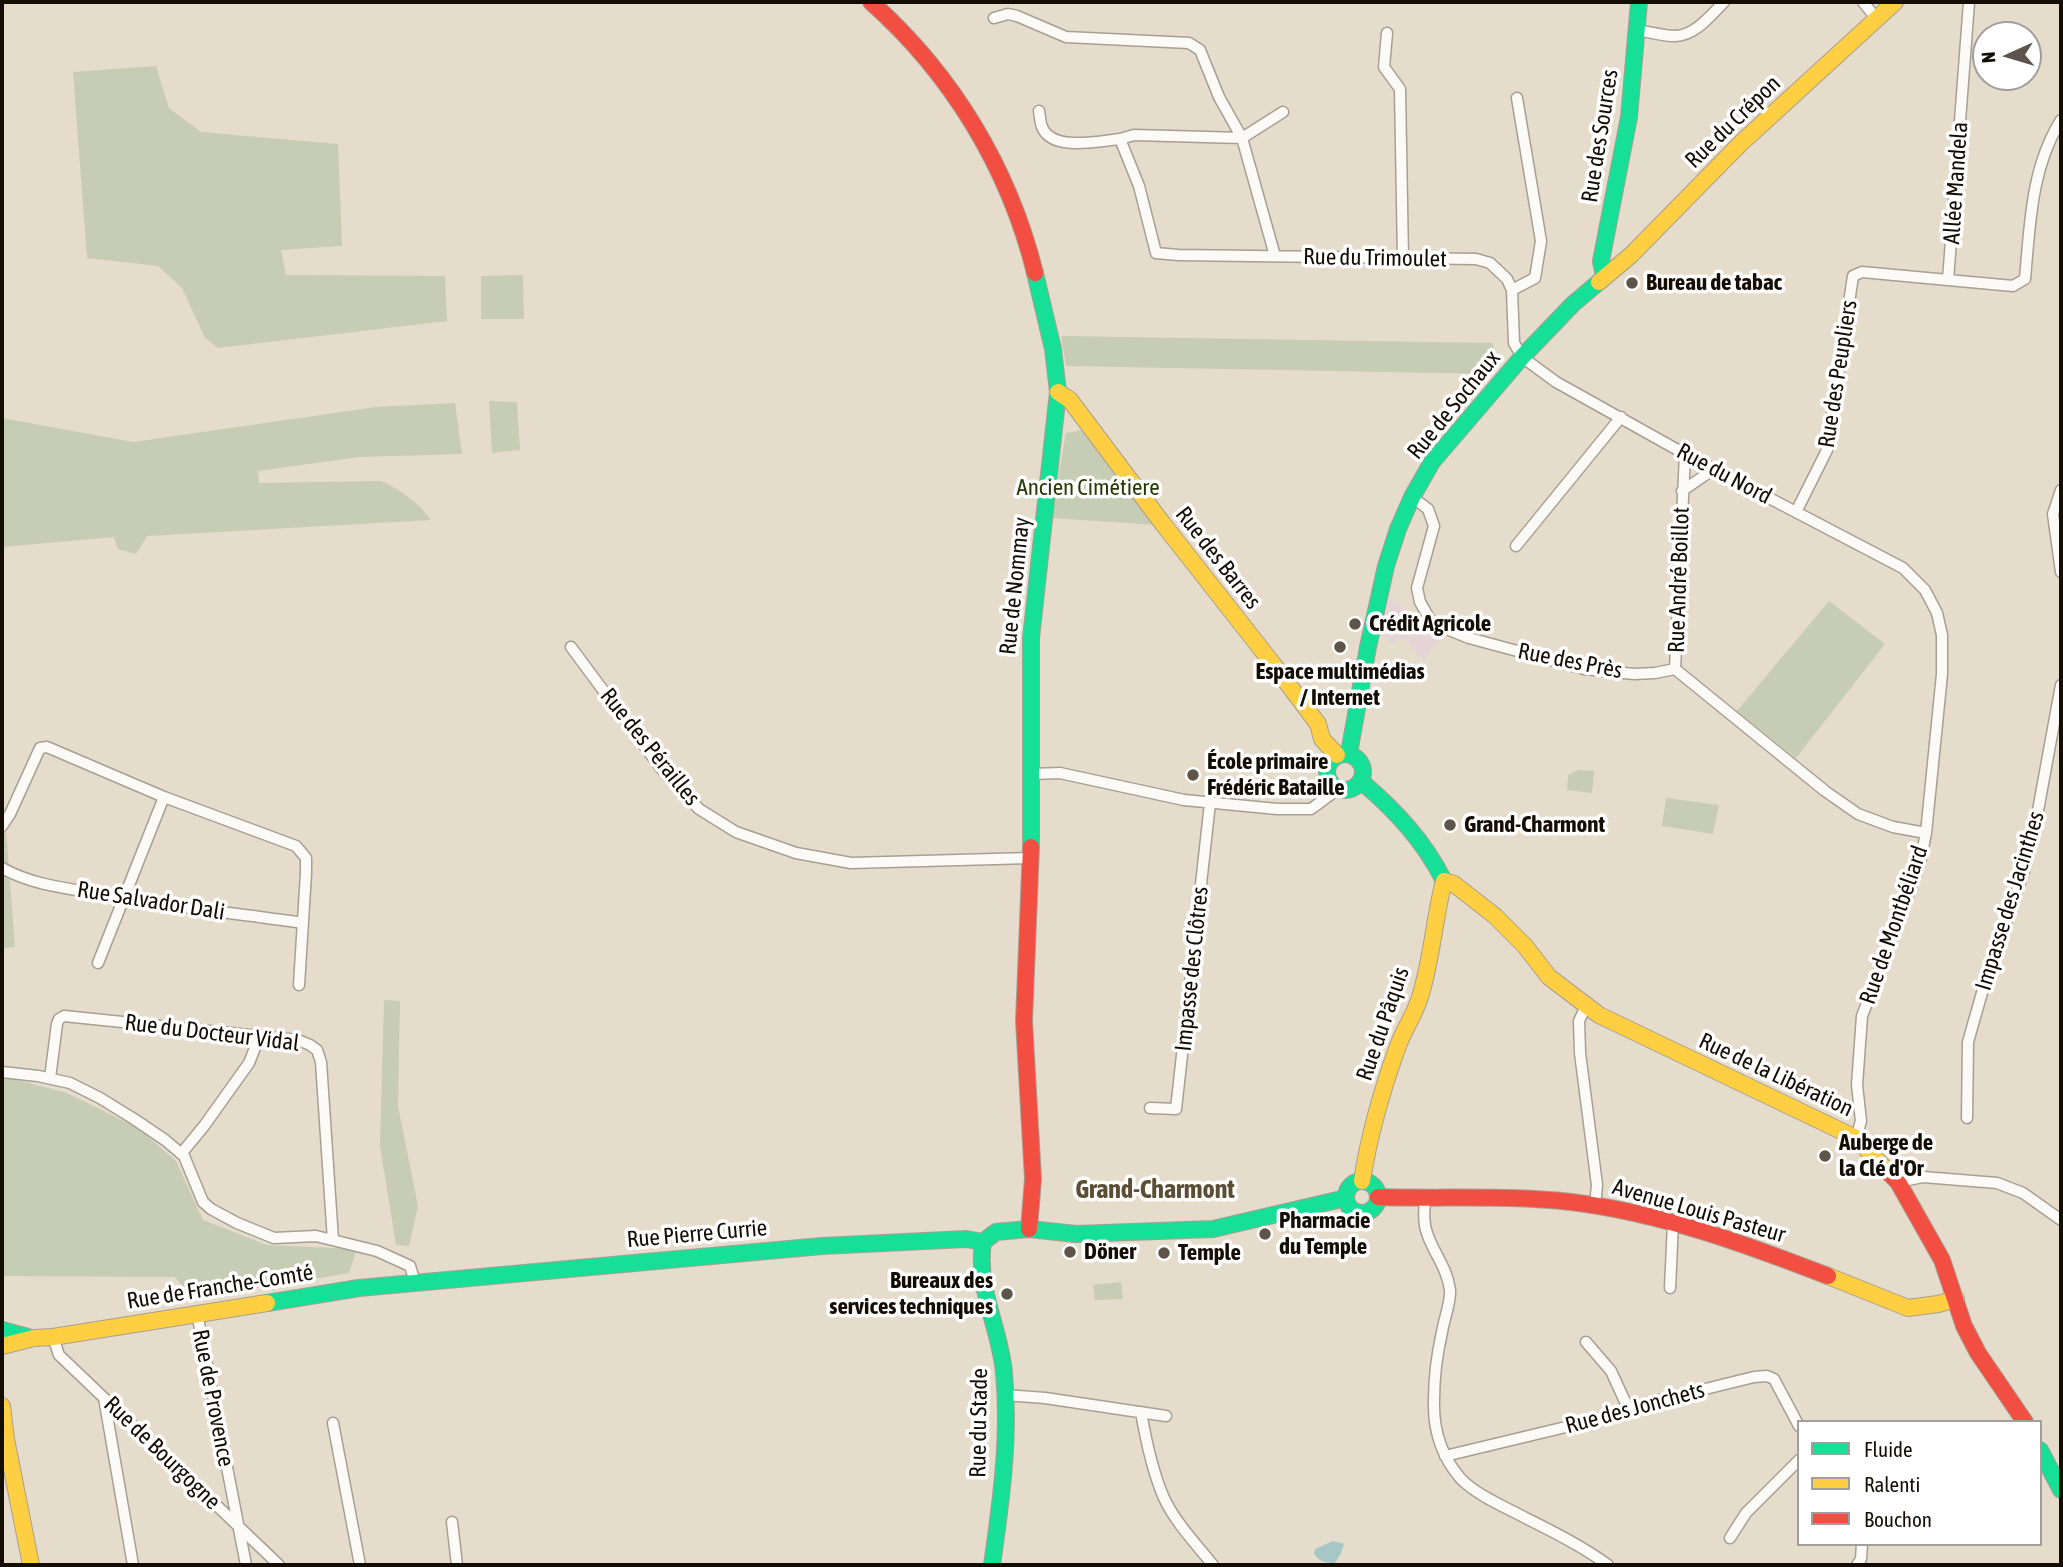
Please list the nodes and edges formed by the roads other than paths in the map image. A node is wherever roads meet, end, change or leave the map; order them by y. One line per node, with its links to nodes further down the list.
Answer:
1 (871, 2): 23 (street, Rue de Nommay)
2 (1639, 2): 9 (street, Rue des Sources)
3 (1724, 2): 9 (street)
4 (1863, 2): 8 (street)
5 (1895, 2): 8 (street, Rue du Crépon)
6 (1969, 2): 20 (street, Allée Mandela)
7 (993, 18): 15 (street)
8 (1876, 18): 19 (street, Rue du Crépon)
9 (1636, 30): 19 (street, Rue des Sources)
10 (1387, 33): 18 (street)
11 (1517, 99): 21 (street)
12 (1039, 111): 16 (street)
13 (1283, 112): 15 (street)
14 (2061, 120): 20 (street, Rue des Peupliers)
15 (1242, 138): 16 (street); 17 (street)
16 (1120, 139): 17 (street, Rue du Trimoulet)
17 (1275, 256): 18 (street, Rue du Trimoulet)
18 (1403, 258): 21 (street, Rue du Trimoulet)
19 (1604, 277): 22 (street, Rue de Sochaux)
20 (1948, 280): 30 (street, Rue des Peupliers)
21 (1512, 290): 22 (street)
22 (1522, 357): 24 (street, Rue du Nord); 29 (street, Rue de Sochaux)
23 (1058, 392): 37 (street, Rue des Barres); 38 (street, Rue de Nommay)
24 (1621, 417): 25 (street, Rue du Nord); 31 (street)
25 (1685, 454): 26 (street, Rue du Nord); 28 (street, Rue André Boillot)
26 (1714, 470): 28 (street, Rue André Boillot); 30 (street, Rue du Nord)
27 (2061, 490): 32 (street)
28 (1682, 491): 35 (street, Rue André Boillot)
29 (1412, 497): 35 (street, Rue des Près); 37 (street, Rue de Sochaux)
30 (1796, 512): 33 (street, Rue du Nord)
31 (1516, 546)
32 (2061, 572)
33 (1925, 590): 44 (street, Rue de Montbéliard)
34 (571, 647): 45 (street, Rue des Pérailles)
35 (1675, 669): 44 (street)
36 (2061, 685): 57 (street, Impasse des Jacinthes)
37 (1343, 754): 39 (street); 40 (street)
38 (1032, 774): 42 (street); 45 (street, Rue de Nommay)
39 (1362, 782): 40 (street); 47 (street)
40 (1335, 788): 42 (street)
41 (164, 797): 43 (street); 48 (street); 49 (street)
42 (1210, 803): 56 (street, Impasse des Clôtres)
43 (2, 827)
44 (1926, 833): 58 (street, Rue de Montbéliard)
45 (1030, 858): 68 (street, Rue de Nommay)
46 (2, 868): 48 (street, Rue Salvador Dali)
47 (1444, 881): 52 (street, Rue de la Libération); 60 (street, Rue du Pâquis)
48 (123, 899): 49 (street, Rue Salvador Dali); 50 (street)
49 (303, 923): 51 (street)
50 (98, 963)
51 (299, 985)
52 (1586, 1006): 58 (street, Rue de la Libération); 65 (street)
53 (260, 1035): 55 (street, Rue du Docteur Vidal); 59 (street); 69 (street, Rue du Docteur Vidal)
54 (2, 1072): 55 (street)
55 (50, 1078): 59 (street)
56 (1150, 1108)
57 (1967, 1118)
58 (1856, 1138): 61 (street, Rue de la Libération)
59 (181, 1154): 69 (street)
60 (1362, 1181): 62 (street); 63 (street)
61 (1898, 1182): 66 (street); 73 (street, Rue de la Libération)
62 (1378, 1197): 63 (street); 64 (street, Avenue Louis Pasteur)
63 (1346, 1198): 68 (street)
64 (1425, 1199): 65 (street, Avenue Louis Pasteur); 91 (street)
65 (1595, 1206): 67 (street, Avenue Louis Pasteur)
66 (2061, 1220)
67 (1673, 1223): 72 (street); 73 (street, Avenue Louis Pasteur)
68 (1028, 1229): 70 (street)
69 (333, 1240): 71 (street)
70 (983, 1242): 71 (street, Rue Pierre Currie); 80 (street, Rue du Stade)
71 (415, 1282): 74 (street, Rue de Franche-Comté)
72 (1670, 1287)
73 (1956, 1299): 86 (street, Rue de la Libération)
74 (197, 1313): 76 (street, Rue de Franche-Comté); 95 (street, Rue de Provence)
75 (2, 1329): 77 (street, Rue de Franche-Comté); 79 (street)
76 (53, 1337): 77 (street, Rue de Franche-Comté); 81 (street, Rue de Bourgogne)
77 (34, 1338): 79 (street, Rue de Franche-Comté)
78 (1586, 1342): 83 (street)
79 (2, 1346)
80 (1005, 1395): 84 (street); 104 (street, Rue du Stade)
81 (104, 1398): 95 (street, Rue de Bourgogne); 99 (street)
82 (2, 1406): 89 (street)
83 (1628, 1408): 87 (street, Rue des Jonchets); 91 (street, Rue des Jonchets)
84 (1141, 1412): 85 (street); 105 (street)
85 (1166, 1416)
86 (2024, 1420)
87 (1797, 1422)
88 (333, 1423): 102 (street)
89 (4, 1434): 98 (street)
90 (2042, 1454): 93 (street)
91 (1445, 1456): 106 (street)
92 (1797, 1462): 96 (street)
93 (2061, 1490)
94 (452, 1522): 103 (street)
95 (238, 1525): 100 (street, Rue de Provence); 101 (street, Rue de Bourgogne)
96 (1730, 1538)
97 (1862, 1546): 107 (street)
98 (31, 1565)
99 (133, 1565)
100 (246, 1565)
101 (279, 1565)
102 (360, 1565)
103 (457, 1565)
104 (992, 1565)
105 (1213, 1565)
106 (1608, 1565)
107 (1857, 1565)

